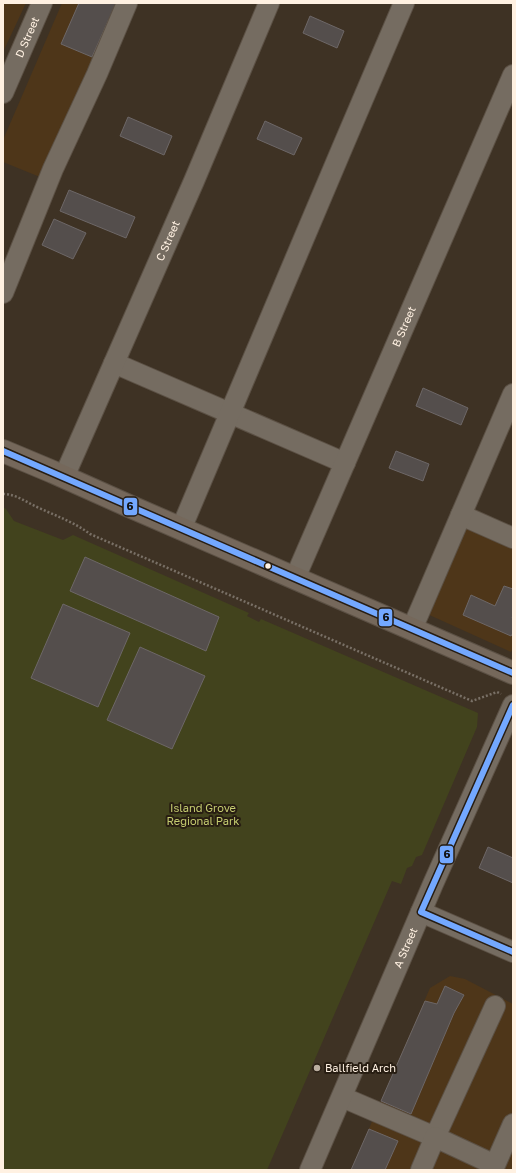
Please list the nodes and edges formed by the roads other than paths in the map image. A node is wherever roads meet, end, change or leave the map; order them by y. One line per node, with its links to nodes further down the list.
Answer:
1 (42, 3): 6 (street, D Street)
2 (127, 3): 7 (street)
3 (270, 3): 8 (street, C Street)
4 (404, 3): 10 (street)
5 (513, 75): 12 (street, B Street)
6 (3, 93)
7 (3, 294)
8 (114, 363): 10 (street); 13 (street, C Street)
9 (513, 394): 14 (street)
10 (230, 412): 12 (street); 15 (street)
11 (3, 451): 13 (main road)
12 (345, 463): 17 (street, B Street)
13 (64, 477): 15 (main road)
14 (461, 514): 16 (street); 18 (street)
15 (181, 529): 17 (main road)
16 (513, 538)
17 (295, 578): 18 (main road)
18 (412, 629): 19 (main road)
19 (513, 674)
20 (508, 700): 21 (street, A Street)
21 (421, 912): 22 (street); 24 (street, A Street)
22 (513, 952)
23 (496, 1006): 26 (street)
24 (342, 1097): 26 (street); 28 (street, A Street)
25 (513, 1124): 27 (street)
26 (435, 1137): 27 (street); 29 (street)
27 (494, 1167)
28 (310, 1170)
29 (421, 1170)

